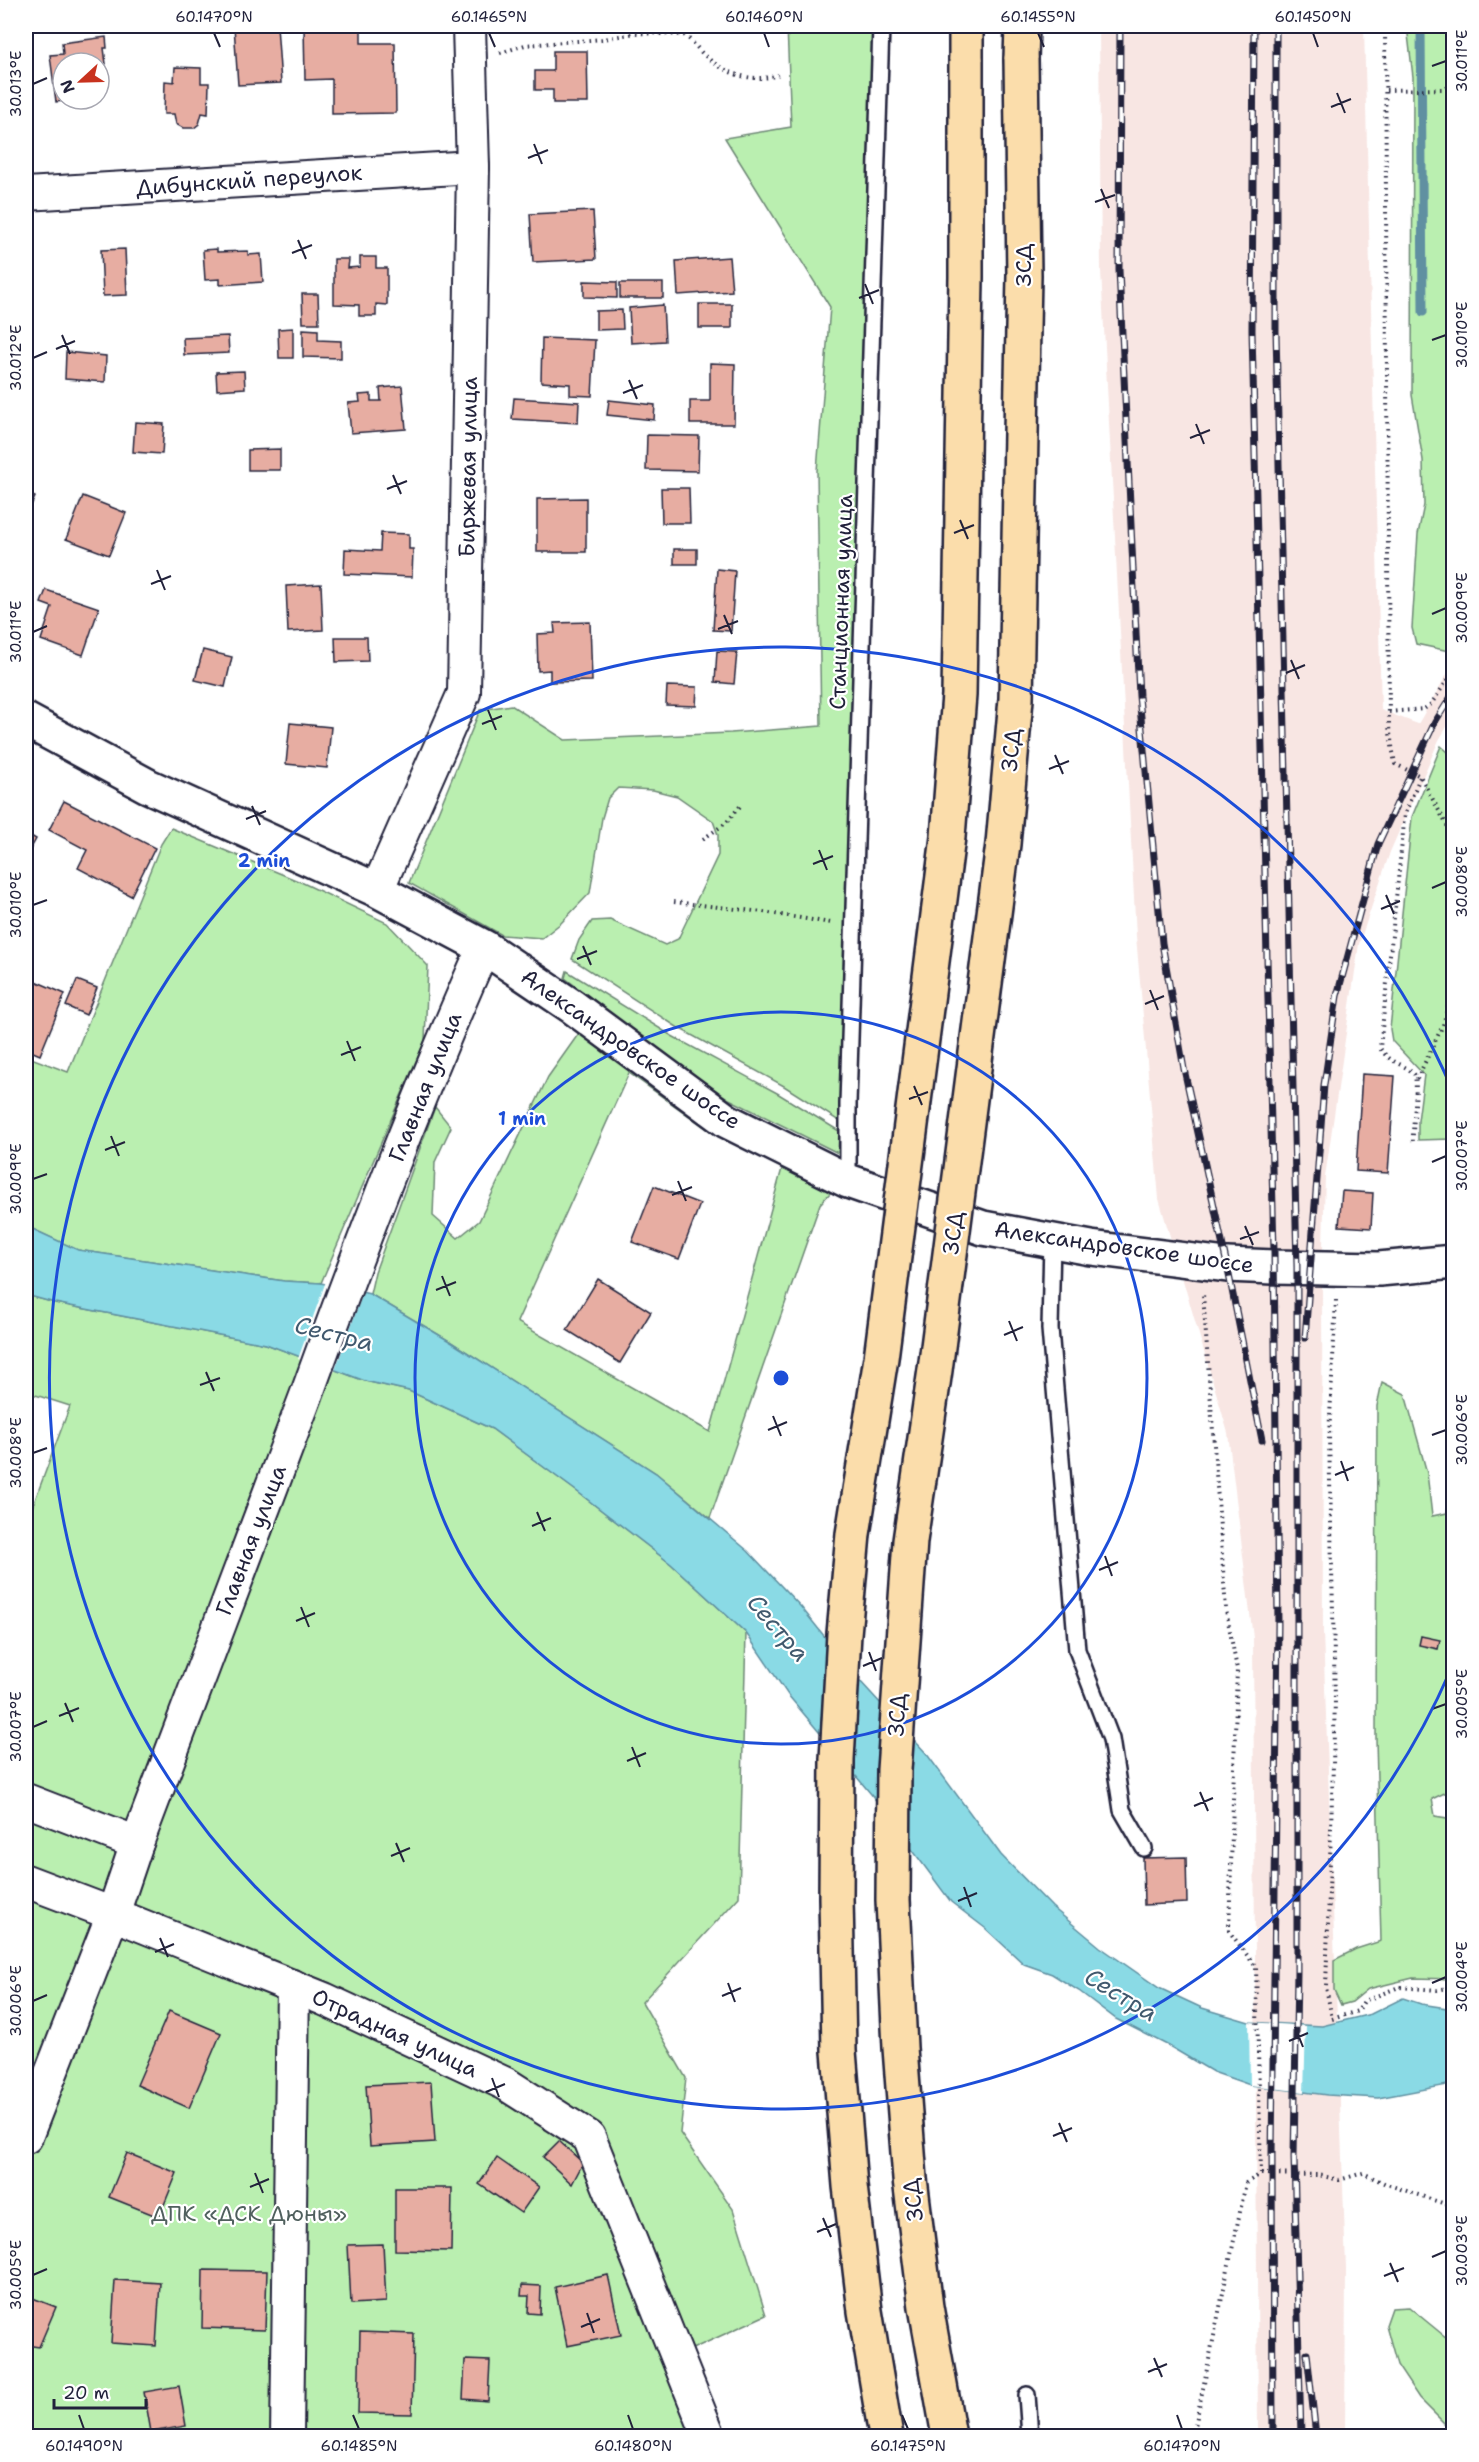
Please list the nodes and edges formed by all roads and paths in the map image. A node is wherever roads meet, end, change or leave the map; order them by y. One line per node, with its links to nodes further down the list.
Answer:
1 (881, 26): 20 (lane, Станционная улица)
2 (966, 26): 43 (highway, bridge)
3 (1022, 26): 44 (highway, ЗСД, bridge)
4 (1385, 26): 8 (path)
5 (469, 41): 6 (path); 9 (street, Биржевая улица)
6 (778, 75)
7 (1454, 86): 8 (path)
8 (1386, 90): 12 (path)
9 (473, 166): 10 (street, Дибунский переулок); 18 (street, Биржевая улица)
10 (26, 194)
11 (1454, 671): 12 (path)
12 (1389, 712): 14 (path)
13 (26, 720): 18 (street, Александровское шоссе)
14 (1420, 776): 16 (path); 23 (path)
15 (742, 804): 17 (path)
16 (1454, 838)
17 (702, 839)
18 (376, 890): 21 (street, Александровское шоссе)
19 (674, 902): 20 (path)
20 (853, 927): 25 (lane, Станционная улица)
21 (484, 947): 25 (street, Александровское шоссе); 31 (street, Главная улица)
22 (1454, 984): 23 (path)
23 (1417, 1080): 24 (path)
24 (1413, 1141)
25 (848, 1181): 26 (street, Александровское шоссе)
26 (1052, 1241): 27 (street, Александровское шоссе); 32 (lane)
27 (1199, 1261): 29 (street, Александровское шоссе); 38 (path)
28 (1454, 1262): 29 (street, Александровское шоссе)
29 (1338, 1268): 36 (path)
30 (26, 1800): 31 (street)
31 (137, 1842): 34 (street, Главная улица)
32 (1144, 1848)
33 (26, 1881): 34 (street, Отрадная улица)
34 (113, 1914): 35 (street, Отрадная улица); 37 (street, Главная улица)
35 (293, 1986): 41 (street); 42 (street, Отрадная улица)
36 (1454, 1987)
37 (26, 2137)
38 (1261, 2174): 39 (path); 46 (path)
39 (1454, 2207)
40 (1027, 2395): 45 (lane)
41 (287, 2436)
42 (709, 2436)
43 (886, 2436)
44 (949, 2436)
45 (1030, 2436)
46 (1193, 2436)

